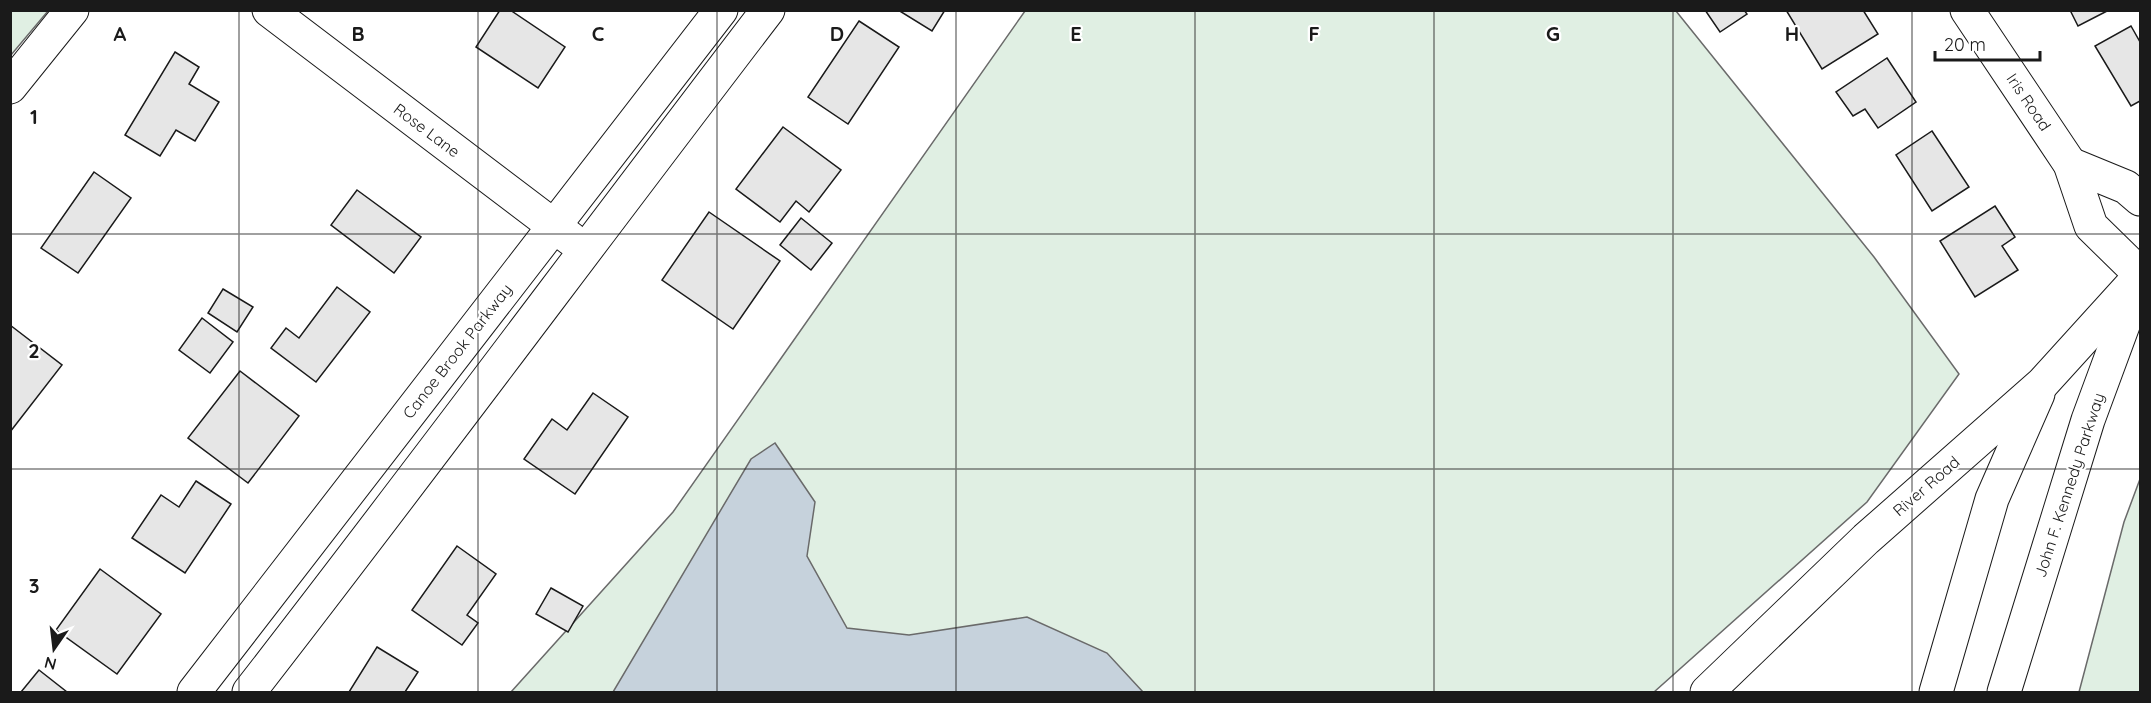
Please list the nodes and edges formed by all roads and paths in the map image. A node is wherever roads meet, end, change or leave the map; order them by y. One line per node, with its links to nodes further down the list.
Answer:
1 (72, 10): 6 (street)
2 (269, 10): 9 (street, Rose Lane)
3 (721, 10): 9 (street, Canoe Brook Parkway)
4 (768, 10): 10 (street)
5 (1967, 10): 7 (street, Iris Road)
6 (10, 87)
7 (2070, 164): 8 (street); 11 (street, Iris Road)
8 (2140, 199)
9 (554, 225): 10 (street, Rose Lane); 13 (street, Canoe Brook Parkway)
10 (585, 249): 14 (street)
11 (2140, 276): 12 (street, River Road); 17 (street, John F. Kennedy Parkway)
12 (2042, 384): 15 (street, River Road); 16 (street)
13 (194, 693)
14 (249, 693)
15 (1707, 693)
16 (1936, 693)
17 (2004, 693)

